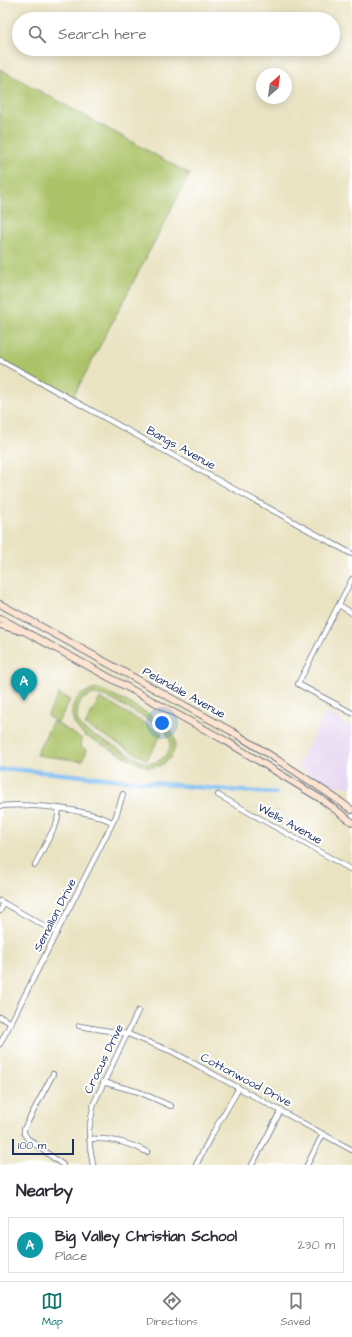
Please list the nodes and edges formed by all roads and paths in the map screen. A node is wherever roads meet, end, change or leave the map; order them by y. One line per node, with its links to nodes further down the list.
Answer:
1 (0, 360): 2 (street, Bangs Avenue)
2 (352, 554)
3 (352, 579): 5 (street)
4 (0, 604): 15 (main road, Pelandale Avenue)
5 (339, 605): 6 (street); 10 (street)
6 (352, 613)
7 (0, 618): 9 (main road, Pelandale Avenue)
8 (0, 625): 9 (main road)
9 (29, 633): 17 (main road, Pelandale Avenue)
10 (352, 713)
11 (123, 794): 16 (street, Semallon Drive)
12 (218, 795): 19 (street, Wells Avenue)
13 (0, 806): 14 (street)
14 (59, 808): 16 (street); 18 (street)
15 (352, 810)
16 (112, 822): 22 (street, Semallon Drive)
17 (352, 822)
18 (35, 865)
19 (352, 870)
20 (2, 902): 21 (street); 22 (street)
21 (0, 911)
22 (57, 933): 25 (street, Semallon Drive)
23 (138, 1011): 27 (street, Crocus Drive)
24 (0, 1017): 25 (street)
25 (11, 1023): 28 (street, Semallon Drive)
26 (79, 1026): 27 (street, Cottonwood Drive)
27 (128, 1034): 30 (street, Crocus Drive); 31 (street, Cottonwood Drive)
28 (0, 1044)
29 (53, 1074): 38 (street)
30 (103, 1082): 32 (street); 35 (street, Crocus Drive)
31 (239, 1088): 33 (street, Cottonwood Drive); 40 (street)
32 (171, 1106)
33 (281, 1110): 34 (street, Cottonwood Drive); 41 (street)
34 (323, 1134): 36 (street, Cottonwood Drive); 42 (street)
35 (89, 1139): 37 (street); 39 (street, Crocus Drive)
36 (352, 1150)
37 (146, 1152)
38 (63, 1165)
39 (93, 1165)
40 (196, 1165)
41 (252, 1165)
42 (308, 1165)

